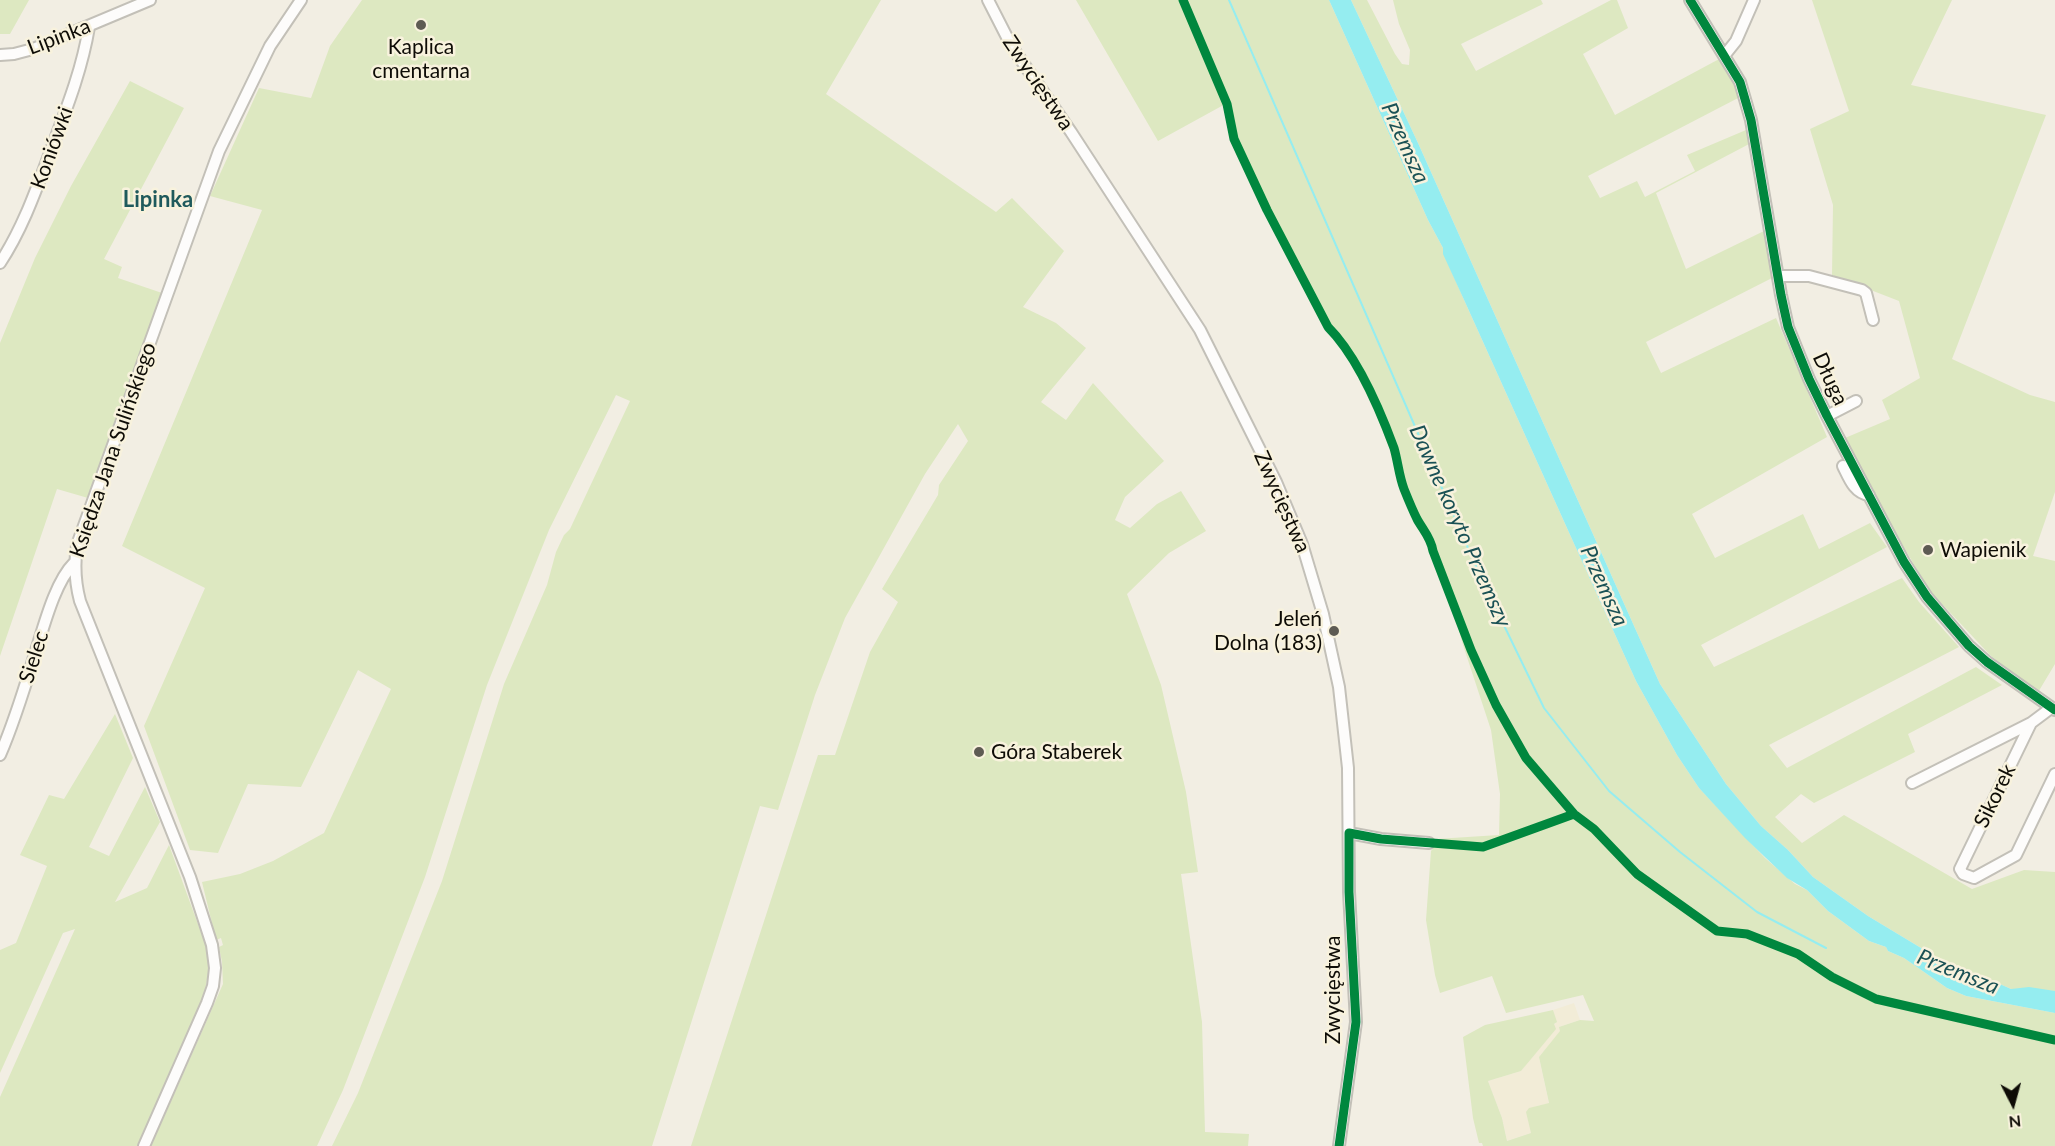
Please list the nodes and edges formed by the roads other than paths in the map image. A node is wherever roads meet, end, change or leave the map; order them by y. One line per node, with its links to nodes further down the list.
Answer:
1 (150, 0): 6 (street, Lipinka)
2 (301, 0): 16 (street, Księdza Jana Sulińskiego)
3 (988, 0): 22 (street, Zwycięstwa)
4 (1690, 0): 8 (street, Długa)
5 (1754, 0): 8 (street)
6 (89, 27): 7 (street, Lipinka); 9 (street, Koniówki)
7 (0, 55)
8 (1724, 56): 10 (street, Długa)
9 (0, 263)
10 (1778, 276): 11 (street); 13 (street, Długa)
11 (1873, 320)
12 (1856, 401): 13 (street, Długa)
13 (1827, 416): 15 (street, Długa)
14 (1843, 466): 15 (street, Długa)
15 (1869, 495): 17 (street, Długa)
16 (74, 563): 19 (street, Sielec); 24 (street, Księdza Jana Sulińskiego)
17 (2053, 709): 18 (street)
18 (2031, 723): 20 (street, Sikorek); 21 (street)
19 (0, 755)
20 (2055, 774)
21 (1912, 783)
22 (1349, 833): 23 (street); 25 (street, Zwycięstwa)
23 (1429, 843)
24 (144, 1146)
25 (1338, 1146)

